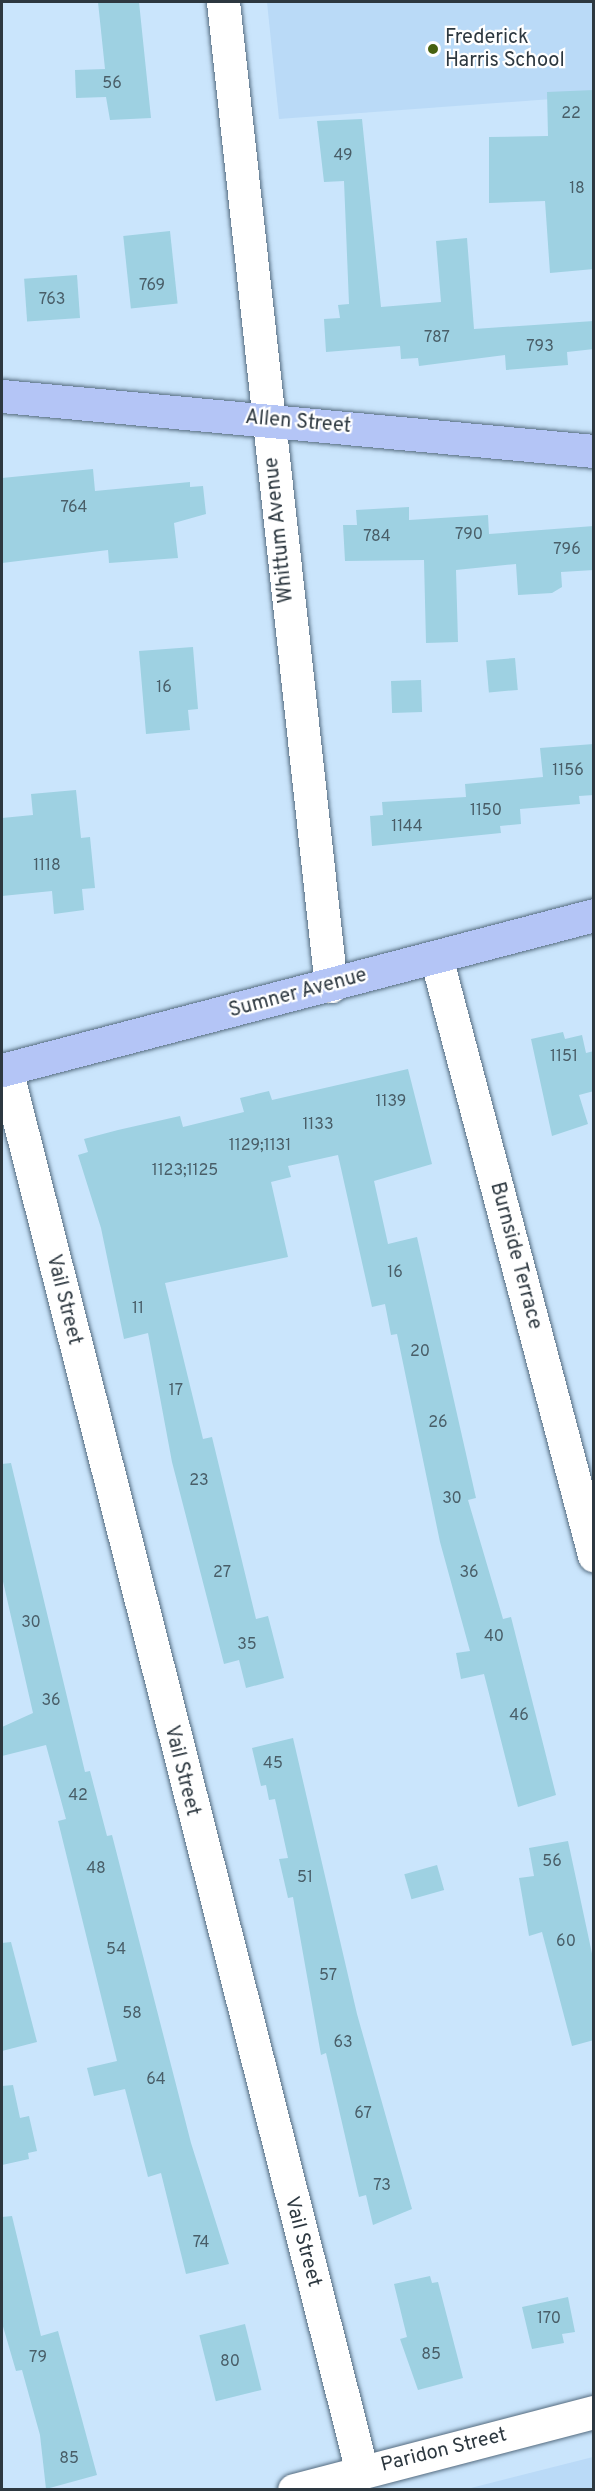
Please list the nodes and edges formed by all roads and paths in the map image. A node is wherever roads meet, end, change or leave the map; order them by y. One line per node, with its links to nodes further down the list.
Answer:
1 (224, 2): 3 (street, Whittum Avenue)
2 (2, 396): 3 (main road, Allen Street)
3 (267, 420): 4 (main road, Allen Street); 7 (street, Whittum Avenue)
4 (594, 451)
5 (594, 915): 6 (main road, Sumner Avenue)
6 (436, 957): 7 (main road, Sumner Avenue); 9 (street, Burnside Terrace)
7 (331, 986): 8 (main road, Sumner Avenue)
8 (4, 1069): 11 (street, Vail Street)
9 (594, 1555)
10 (594, 2412): 11 (street, Paridon Street)
11 (362, 2472): 12 (street, Paridon Street)
12 (294, 2490)

